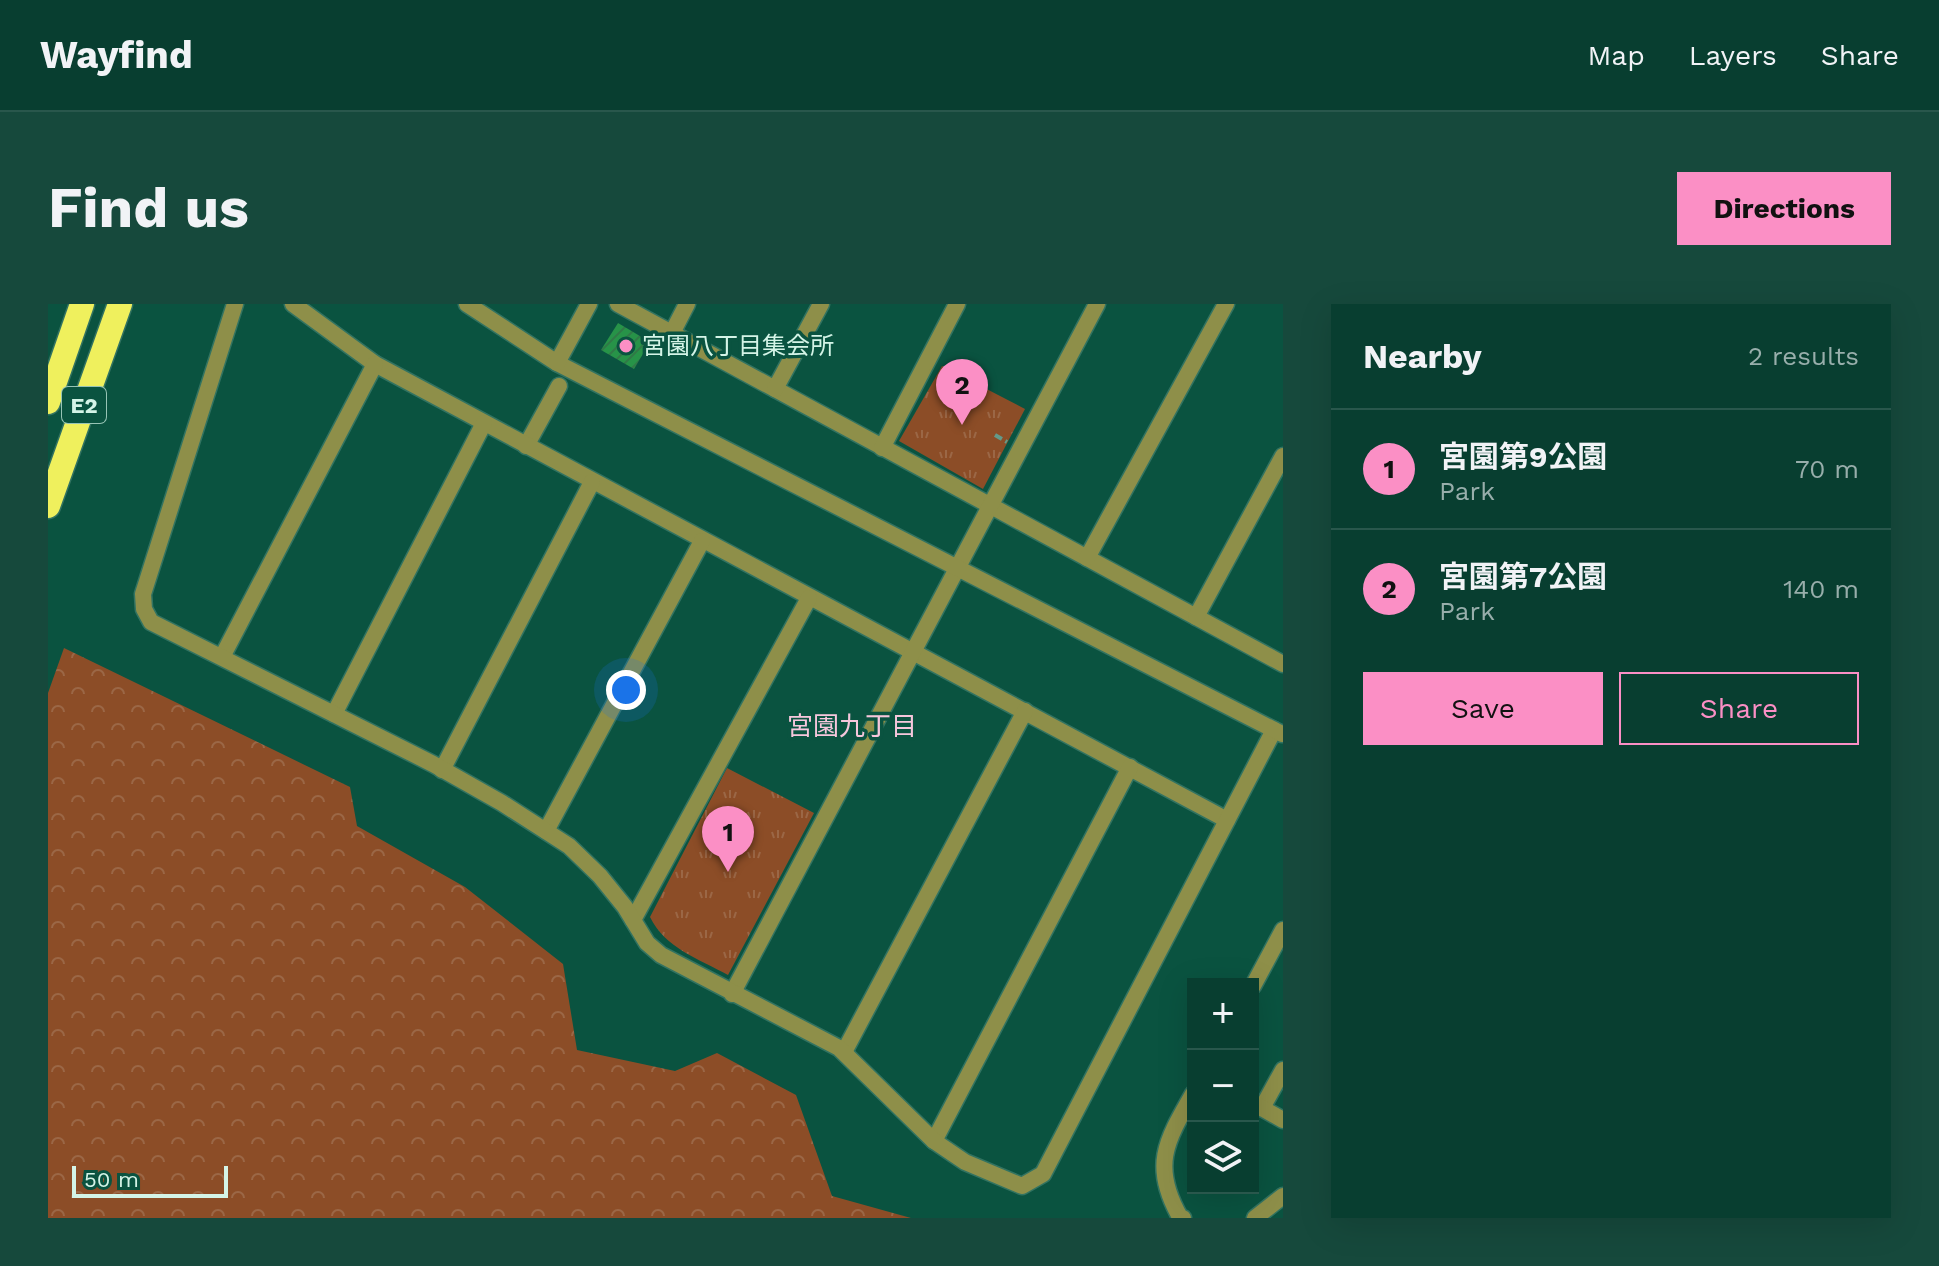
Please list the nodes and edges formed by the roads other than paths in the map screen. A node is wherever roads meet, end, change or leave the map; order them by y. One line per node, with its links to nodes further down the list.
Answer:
1 (82, 304): 18 (highway, E2)
2 (120, 304): 24 (highway, E2)
3 (235, 304): 32 (street)
4 (293, 304): 15 (street)
5 (467, 304): 14 (street)
6 (589, 304): 14 (street)
7 (618, 304): 13 (street)
8 (687, 304): 13 (street)
9 (821, 304): 17 (street)
10 (957, 304): 21 (street)
11 (1097, 304): 25 (street)
12 (1226, 304): 27 (street)
13 (671, 335): 17 (street)
14 (557, 363): 28 (street)
15 (375, 364): 19 (street); 32 (street)
16 (559, 386): 20 (street)
17 (775, 389): 21 (street)
18 (48, 402)
19 (484, 423): 20 (street); 35 (street)
20 (526, 446): 23 (street)
21 (882, 448): 25 (street)
22 (1283, 456): 30 (street)
23 (592, 482): 26 (street); 38 (street)
24 (48, 506)
25 (989, 506): 27 (street); 28 (street)
26 (702, 541): 29 (street); 40 (street)
27 (1087, 558): 30 (street)
28 (957, 567): 31 (street); 36 (street)
29 (809, 598): 31 (street); 41 (street)
30 (1196, 617): 33 (street)
31 (912, 652): 34 (street); 44 (street)
32 (222, 657): 35 (street)
33 (1283, 664)
34 (1025, 711): 37 (street); 45 (street)
35 (334, 714): 38 (street)
36 (1278, 732): 39 (street)
37 (1130, 767): 39 (street); 51 (street)
38 (442, 770): 40 (street)
39 (1227, 820): 51 (street)
40 (546, 831): 41 (street)
41 (633, 920): 44 (street)
42 (1283, 930): 43 (street)
43 (1257, 978)
44 (732, 994): 45 (street)
45 (844, 1052): 51 (street)
46 (1283, 1070): 48 (street)
47 (1187, 1105): 53 (street)
48 (1259, 1105)
49 (1259, 1107): 50 (street)
50 (1283, 1120)
51 (934, 1141)
52 (1283, 1196): 54 (street)
53 (1183, 1218)
54 (1255, 1218)

